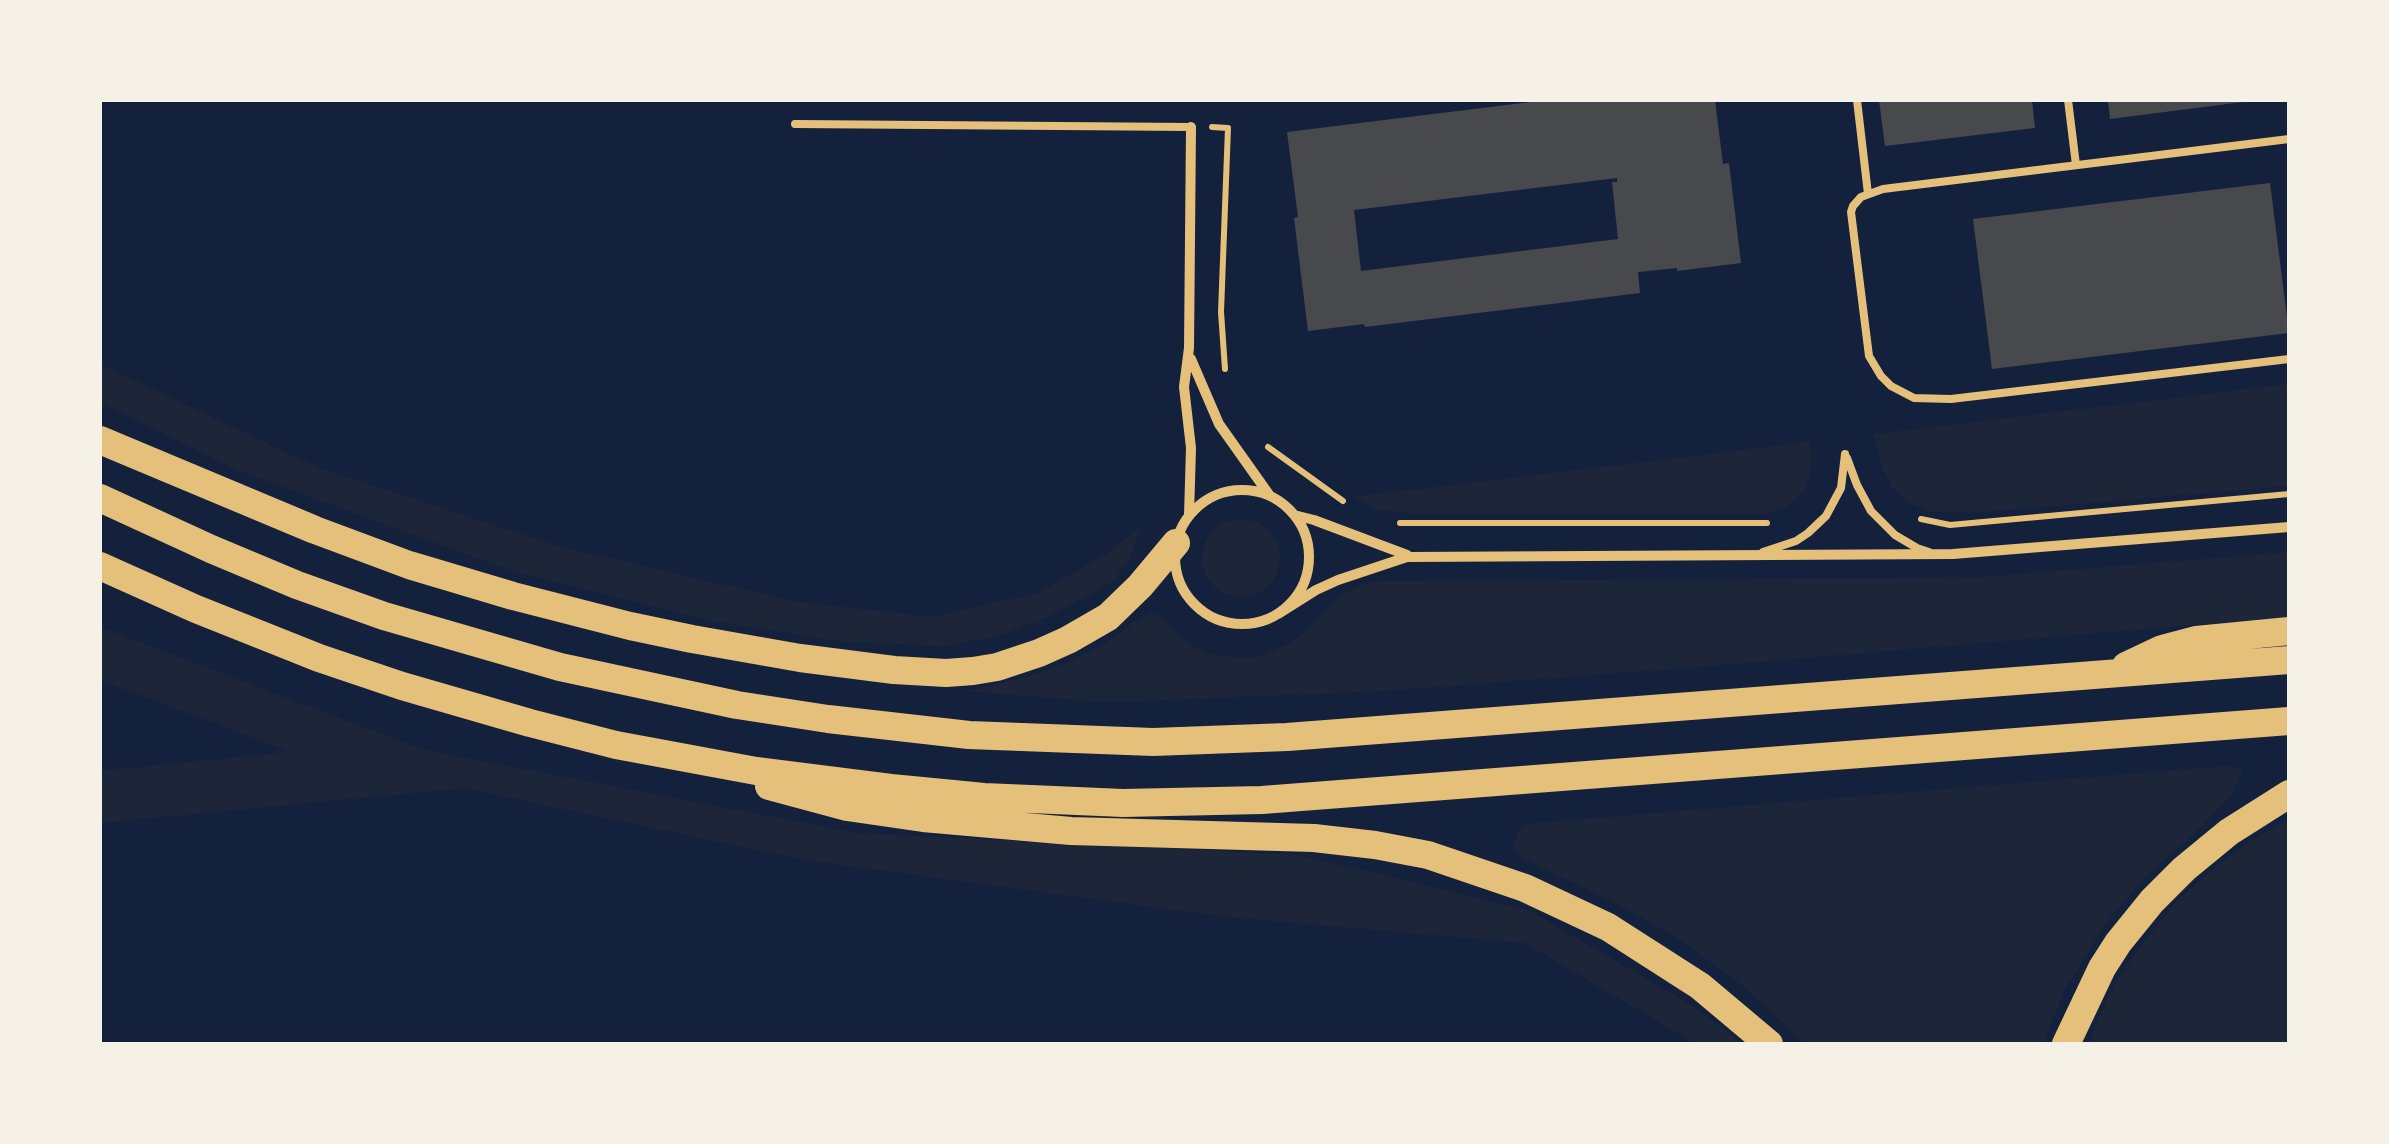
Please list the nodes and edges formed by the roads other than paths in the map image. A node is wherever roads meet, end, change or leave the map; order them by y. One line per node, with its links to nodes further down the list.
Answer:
1 (1857, 100): 7 (lane)
2 (2068, 100): 6 (lane)
3 (795, 124): 4 (lane)
4 (1191, 127): 8 (street)
5 (2289, 139): 6 (lane)
6 (2076, 165): 7 (lane)
7 (1868, 194): 9 (lane)
8 (1190, 348): 11 (street); 14 (street)
9 (2289, 358)
10 (100, 440): 16 (highway)
11 (1270, 496): 13 (street); 14 (street)
12 (100, 498): 24 (highway)
13 (1294, 515): 18 (street); 21 (street)
14 (1188, 516): 16 (street)
15 (2289, 527): 17 (street)
16 (1176, 543): 21 (street)
17 (1953, 554): 19 (street); 19 (lane)
18 (1418, 556): 19 (street); 21 (street)
19 (1735, 556)
20 (100, 566): 26 (highway)
21 (1278, 614)
22 (2289, 631): 24 (highway)
23 (2289, 660): 24 (highway)
24 (2082, 676)
25 (2289, 721): 26 (highway)
26 (677, 757): 28 (highway)
27 (2289, 794): 29 (highway)
28 (1769, 1044)
29 (2066, 1044)

